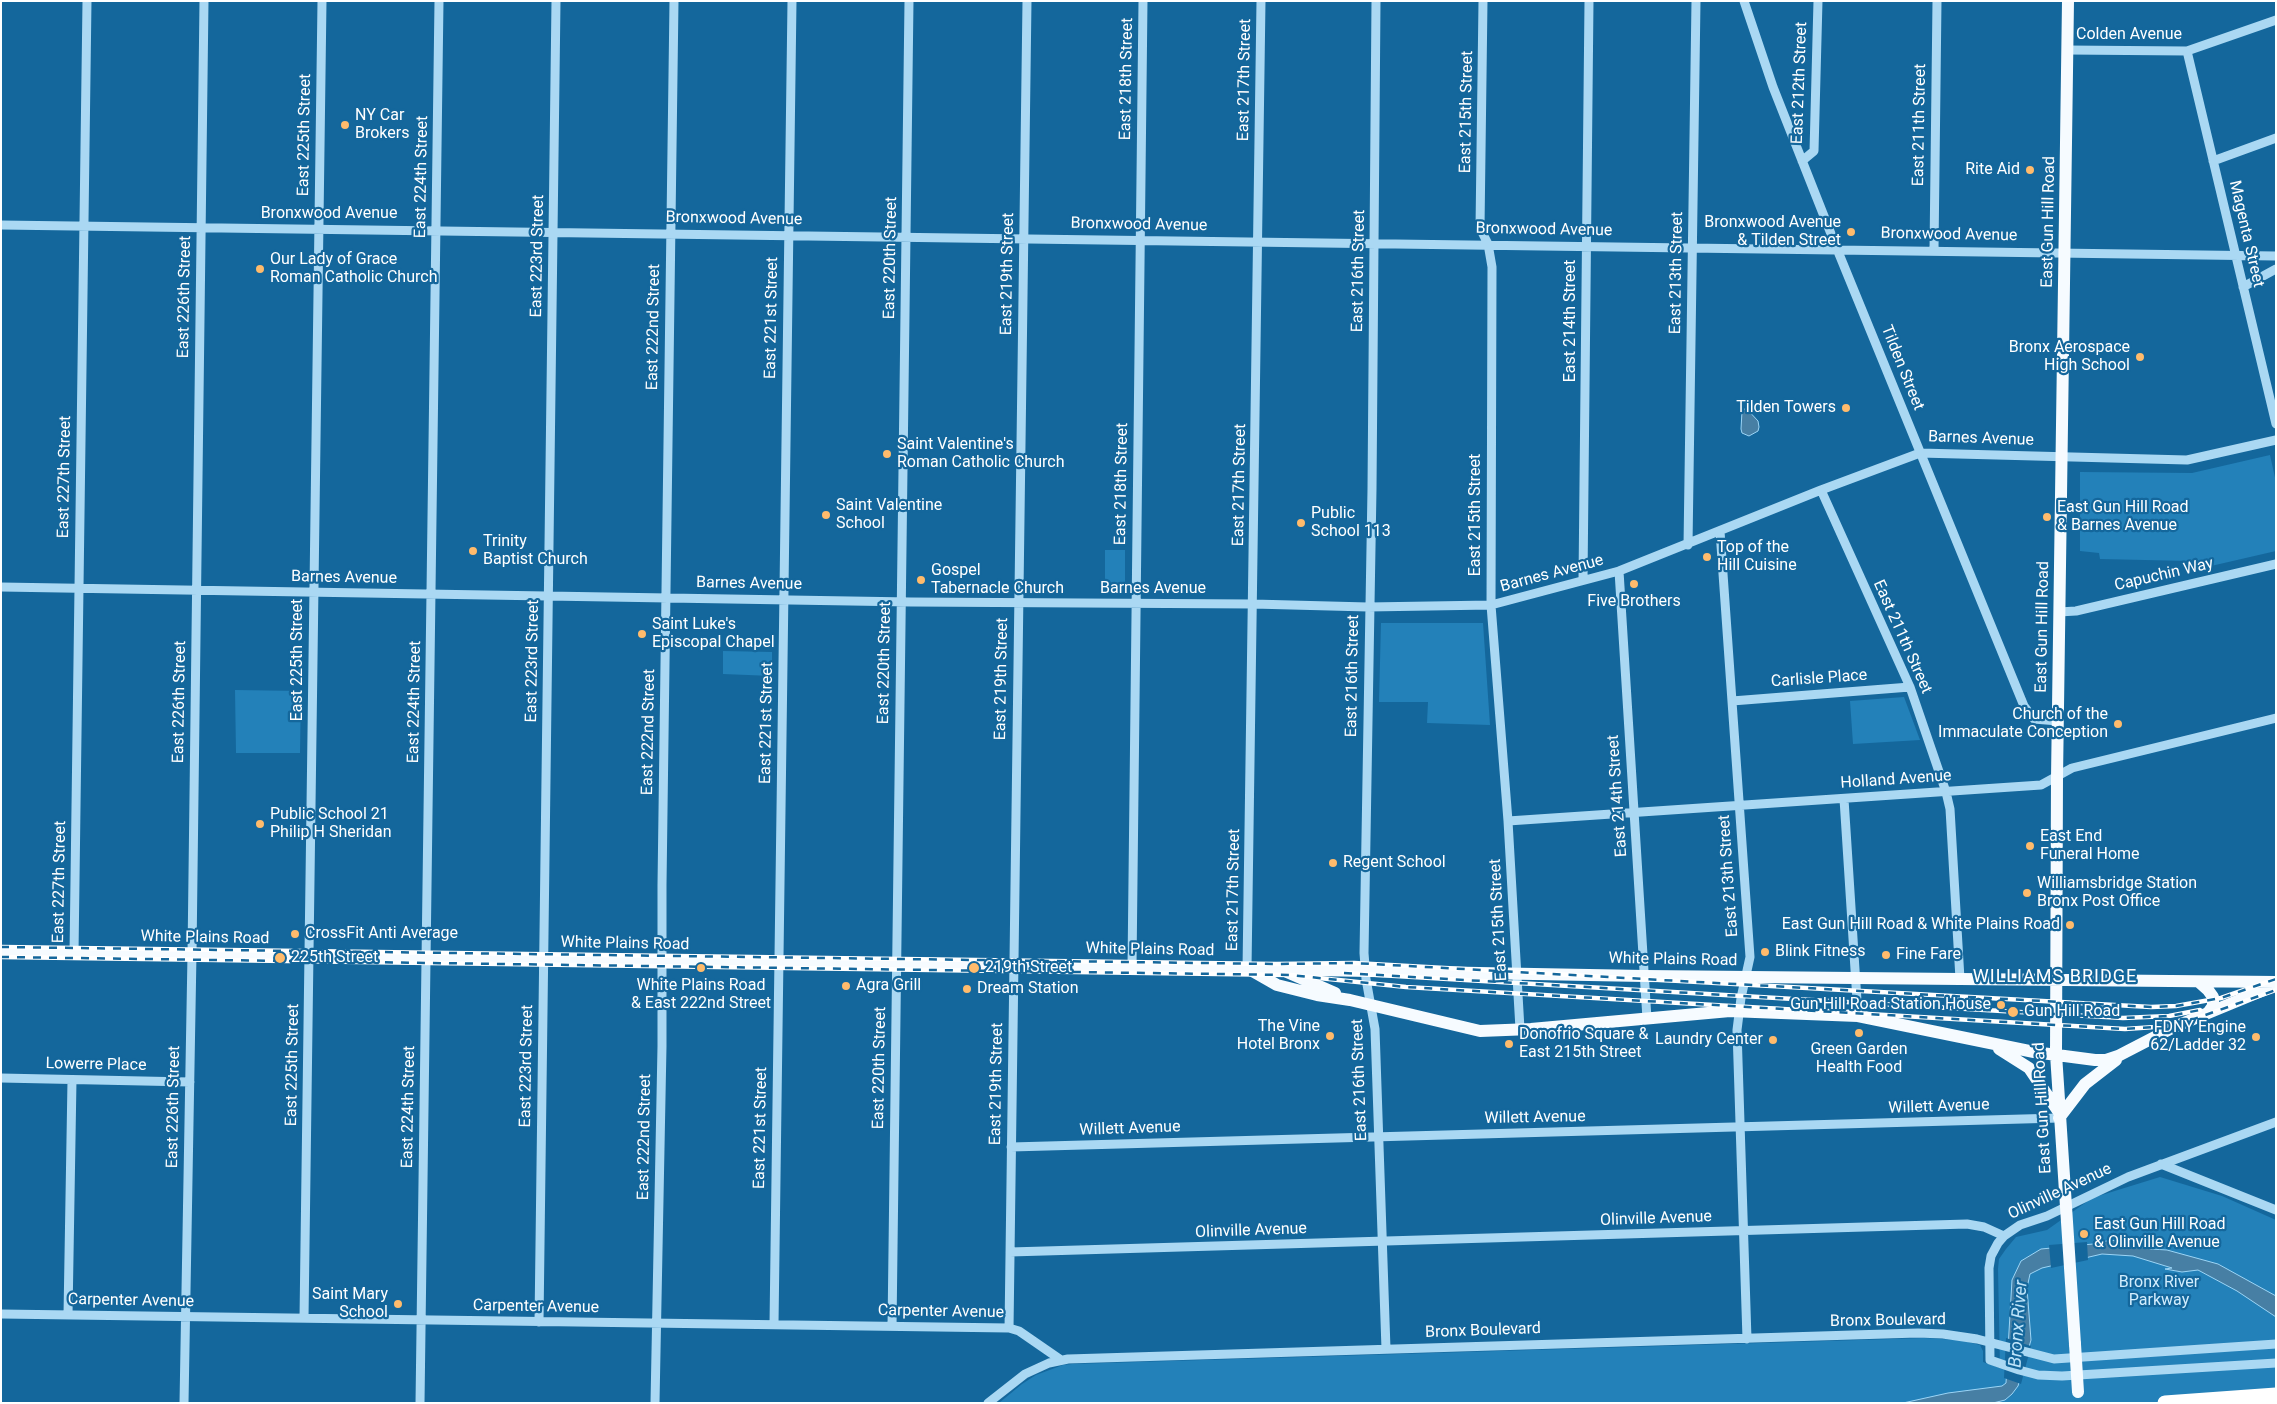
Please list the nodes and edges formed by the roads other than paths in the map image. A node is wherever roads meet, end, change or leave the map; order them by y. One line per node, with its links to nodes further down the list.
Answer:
1 (87, 1): 27 (street, East 227th Street)
2 (204, 1): 28 (street, East 226th Street)
3 (322, 1): 29 (street, East 225th Street)
4 (439, 1): 30 (street, East 224th Street)
5 (556, 1): 31 (street, East 223rd Street)
6 (674, 1): 32 (street, East 222nd Street)
7 (792, 1): 33 (street, East 221st Street)
8 (909, 1): 34 (street, East 220th Street)
9 (1026, 1): 35 (street, East 219th Street)
10 (1143, 1): 36 (street, East 218th Street)
11 (1261, 1): 37 (street, East 217th Street)
12 (1376, 1): 38 (street, East 216th Street)
13 (1483, 1): 39 (street, East 215th Street)
14 (1589, 1): 40 (street, East 214th Street)
15 (1696, 1): 41 (street, East 213th Street)
16 (1744, 1): 24 (street, Tilden Street)
17 (1818, 1): 24 (street, East 212th Street)
18 (1937, 1): 43 (street, East 211th Street)
19 (2068, 1): 21 (main road, East Gun Hill Road)
20 (2276, 20): 22 (street, Colden Avenue)
21 (2067, 50): 22 (street, Colden Avenue); 44 (main road, East Gun Hill Road)
22 (2187, 51): 25 (street, Magenta Street)
23 (2276, 138): 25 (street)
24 (1802, 161): 42 (street, Tilden Street)
25 (2213, 161): 45 (street, Magenta Street)
26 (1, 225): 27 (street, Bronxwood Avenue)
27 (83, 226): 28 (street, Bronxwood Avenue); 60 (street, East 227th Street)
28 (201, 227): 29 (street, Bronxwood Avenue); 61 (street, East 226th Street)
29 (318, 229): 30 (street, Bronxwood Avenue); 62 (street, East 225th Street)
30 (436, 230): 31 (street, Bronxwood Avenue); 63 (street, East 224th Street)
31 (553, 232): 32 (street, Bronxwood Avenue); 64 (street, East 223rd Street)
32 (671, 233): 33 (street, Bronxwood Avenue); 65 (street, East 222nd Street)
33 (788, 235): 34 (street, Bronxwood Avenue); 66 (street, East 221st Street)
34 (906, 237): 35 (street, Bronxwood Avenue); 67 (street, East 220th Street)
35 (1023, 238): 36 (street, Bronxwood Avenue); 68 (street, East 219th Street)
36 (1140, 240): 37 (street, Bronxwood Avenue); 69 (street, East 218th Street)
37 (1258, 241): 38 (street, Bronxwood Avenue); 70 (street, East 217th Street)
38 (1374, 243): 39 (street, Bronxwood Avenue); 72 (street, East 216th Street)
39 (1488, 244): 40 (street, Bronxwood Avenue); 71 (street, East 215th Street)
40 (1586, 246): 41 (street, Bronxwood Avenue); 58 (street, East 214th Street)
41 (1692, 247): 42 (street, Bronxwood Avenue); 55 (street, East 213th Street)
42 (1837, 248): 43 (street, Bronxwood Avenue); 51 (street, Tilden Street)
43 (1934, 250): 44 (street, Bronxwood Avenue)
44 (2064, 252): 45 (street, Bronxwood Avenue); 52 (main road, East Gun Hill Road)
45 (2235, 255): 46 (street, Bronxwood Avenue); 48 (street, Magenta Street)
46 (2276, 256)
47 (2276, 269): 48 (street)
48 (2243, 287): 49 (street, Magenta Street)
49 (2276, 424)
50 (2276, 440): 52 (street, Barnes Avenue)
51 (1920, 453): 52 (street, Barnes Avenue); 53 (street, Barnes Avenue); 77 (street, Tilden Street)
52 (2062, 457): 73 (main road, East Gun Hill Road)
53 (1820, 490): 54 (street, Barnes Avenue); 74 (street, East 211th Street)
54 (1720, 531): 55 (street, Barnes Avenue); 75 (street, East 213th Street)
55 (1688, 545): 57 (street, Barnes Avenue)
56 (2276, 564): 73 (street, Capuchin Way)
57 (1619, 571): 58 (street, Barnes Avenue); 82 (street, East 214th Street)
58 (1584, 580): 71 (street, Barnes Avenue)
59 (1, 587): 60 (street, Barnes Avenue)
60 (78, 589): 61 (street, Barnes Avenue); 85 (street, East 227th Street)
61 (196, 590): 62 (street, Barnes Avenue); 86 (street, East 226th Street)
62 (314, 592): 63 (street, Barnes Avenue); 87 (street, East 225th Street)
63 (431, 594): 64 (street, Barnes Avenue); 88 (street, East 224th Street)
64 (549, 596): 65 (street, Barnes Avenue); 89 (street, East 223rd Street)
65 (666, 597): 66 (street, Barnes Avenue); 90 (street, East 222nd Street)
66 (784, 600): 67 (street, Barnes Avenue); 91 (street, East 221st Street)
67 (901, 602): 68 (street, Barnes Avenue); 92 (street, East 220th Street)
68 (1018, 603): 69 (street, Barnes Avenue); 93 (street, East 219th Street)
69 (1136, 604): 70 (street, Barnes Avenue); 94 (street, East 218th Street)
70 (1253, 604): 72 (street, Barnes Avenue); 95 (street, East 217th Street)
71 (1491, 606): 72 (street, Barnes Avenue); 83 (street, East 215th Street)
72 (1368, 607): 97 (street, East 216th Street)
73 (2059, 612): 77 (main road, East Gun Hill Road)
74 (1910, 687): 75 (street, Carlisle Place); 79 (street, East 211th Street)
75 (1732, 701): 81 (street, East 213th Street)
76 (2276, 718): 78 (street, Holland Avenue)
77 (2058, 721): 78 (main road, East Gun Hill Road)
78 (2057, 777): 79 (street, Holland Avenue); 103 (main road, East Gun Hill Road)
79 (1946, 792): 80 (street, Holland Avenue); 102 (street, East 211th Street)
80 (1844, 799): 81 (street, Holland Avenue); 101 (street)
81 (1739, 806): 82 (street, Holland Avenue); 100 (street, East 213th Street)
82 (1634, 813): 83 (street, Holland Avenue); 99 (street, East 214th Street)
83 (1508, 821): 98 (street, East 215th Street)
84 (1, 952): 85 (main road, White Plains Road)
85 (74, 953): 86 (main road, White Plains Road)
86 (192, 954): 87 (main road, White Plains Road); 118 (street, East 226th Street)
87 (310, 956): 88 (main road, White Plains Road); 134 (street, East 225th Street)
88 (426, 957): 89 (main road, White Plains Road); 135 (street, East 224th Street)
89 (544, 959): 90 (main road, White Plains Road); 136 (street, East 223rd Street)
90 (661, 960): 91 (main road, White Plains Road); 137 (street, East 222nd Street)
91 (778, 962): 92 (main road, White Plains Road); 138 (street, East 221st Street)
92 (896, 964): 93 (main road, White Plains Road); 139 (street, East 220th Street)
93 (1014, 965): 94 (main road, White Plains Road); 123 (street, East 219th Street)
94 (1132, 967): 95 (main road, White Plains Road)
95 (1247, 968): 96 (main road, White Plains Road); 106 (main road, White Plains Road)
96 (1280, 969): 97 (main road, White Plains Road); 106 (main road, White Plains Road)
97 (1365, 970): 98 (main road, White Plains Road); 107 (street, East 216th Street)
98 (1516, 973): 99 (main road, White Plains Road); 112 (street, East 215th Street)
99 (1644, 976): 100 (main road, White Plains Road); 111 (street, East 214th Street)
100 (1745, 977): 101 (main road, White Plains Road); 108 (street, East 213th Street)
101 (1856, 978): 102 (main road, White Plains Road); 110 (street)
102 (1960, 979): 103 (main road, White Plains Road)
103 (2056, 980): 104 (main road, White Plains Road); 115 (main road, East Gun Hill Road)
104 (2199, 982): 105 (main road, White Plains Road); 109 (main road)
105 (2276, 983): 109 (main road, White Plains Road)
106 (1350, 1000): 107 (main road, White Plains Road)
107 (1371, 1005): 112 (main road, White Plains Road); 122 (street, East 216th Street)
108 (1738, 1012): 110 (main road, White Plains Road); 111 (main road, White Plains Road); 121 (street, East 213th Street)
109 (2208, 1013): 114 (main road, White Plains Road)
110 (1858, 1016): 113 (main road, White Plains Road)
111 (1647, 1019): 112 (main road, White Plains Road)
112 (1520, 1029)
113 (1986, 1042): 115 (main road, White Plains Road); 119 (main road)
114 (2125, 1052): 115 (main road, White Plains Road); 119 (main road)
115 (2056, 1054): 119 (main road, East Gun Hill Road)
116 (1, 1078): 117 (street, Lowerre Place)
117 (72, 1080): 118 (street, Lowerre Place); 132 (street)
118 (190, 1082): 133 (street, East 226th Street)
119 (2059, 1115): 121 (street, Willett Avenue); 125 (main road, East Gun Hill Road)
120 (2276, 1122): 124 (street, Olinville Avenue)
121 (1741, 1128): 122 (street, Willett Avenue); 127 (street, East 213th Street)
122 (1377, 1137): 123 (street, Willett Avenue); 129 (street, East 216th Street)
123 (1011, 1147): 130 (street, East 219th Street)
124 (2161, 1164): 125 (street, Olinville Avenue); 126 (street)
125 (2064, 1206): 128 (street, Olinville Avenue); 148 (main road, East Gun Hill Road, bridge)
126 (2276, 1210)
127 (1744, 1232): 128 (street, Olinville Avenue); 129 (street, Olinville Avenue); 141 (street, East 213th Street)
128 (2004, 1236): 142 (street)
129 (1383, 1242): 130 (street, Olinville Avenue); 144 (street, East 216th Street)
130 (1010, 1252): 140 (street, East 219th Street)
131 (1, 1314): 132 (street, Carpenter Avenue)
132 (68, 1315): 133 (street, Carpenter Avenue)
133 (186, 1317): 134 (street, Carpenter Avenue); 149 (street, East 226th Street)
134 (304, 1318): 135 (street, Carpenter Avenue)
135 (421, 1320): 136 (street, Carpenter Avenue); 150 (street, East 224th Street)
136 (539, 1322): 137 (street, Carpenter Avenue)
137 (656, 1323): 138 (street, Carpenter Avenue); 151 (street, East 222nd Street)
138 (774, 1324): 139 (street, Carpenter Avenue)
139 (892, 1326): 140 (street, Carpenter Avenue)
140 (1009, 1328): 145 (street, Carpenter Avenue)
141 (1748, 1339): 142 (street, Bronx Boulevard); 144 (street, Bronx Boulevard)
142 (1990, 1342): 143 (street, Bronx Boulevard); 146 (street)
143 (2276, 1344)
144 (1386, 1349): 145 (street, Bronx Boulevard)
145 (1062, 1360): 152 (street, Bronx Boulevard)
146 (2276, 1363)
147 (2276, 1395): 153 (highway)
148 (2079, 1398)
149 (184, 1403)
150 (420, 1403)
151 (655, 1403)
152 (988, 1403)
153 (2165, 1403)

